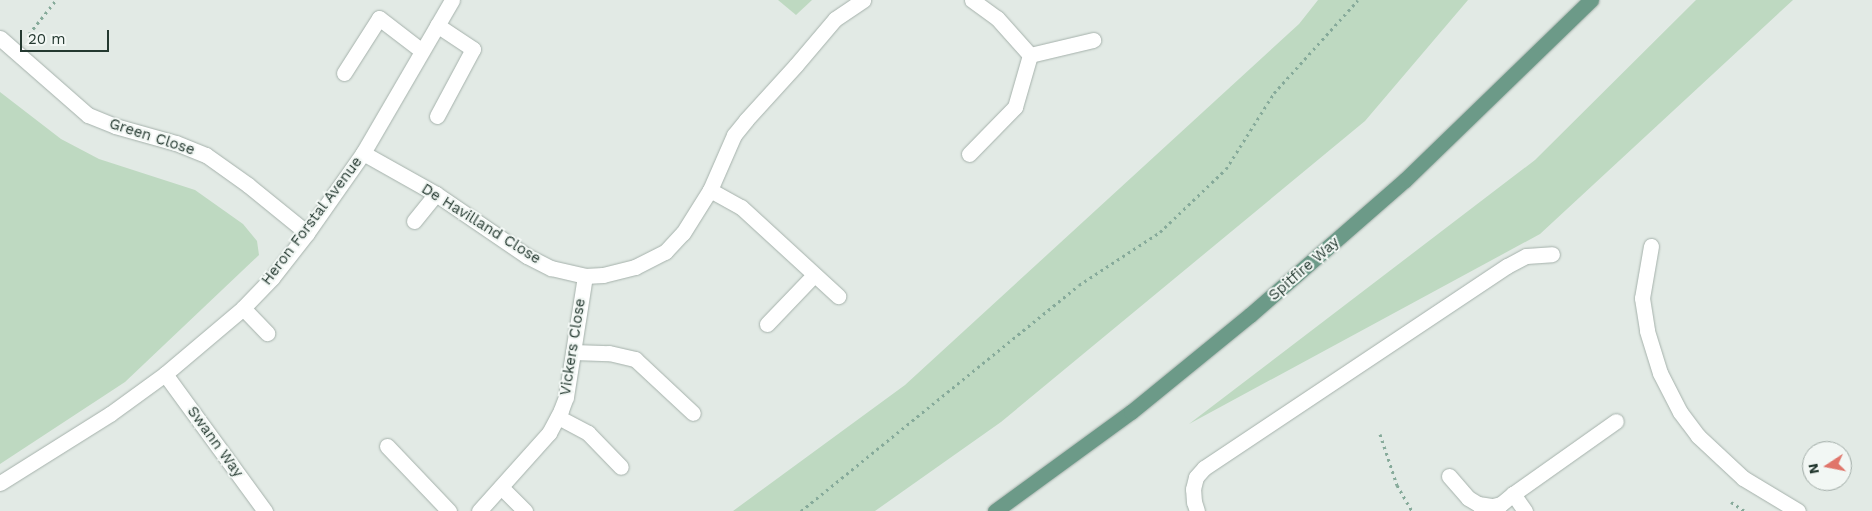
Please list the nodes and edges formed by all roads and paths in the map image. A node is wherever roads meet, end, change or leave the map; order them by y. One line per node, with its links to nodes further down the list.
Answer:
1 (56, 0): 11 (path)
2 (452, 0): 7 (street, Heron Forstal Avenue)
3 (863, 0): 17 (street, De Havilland Close)
4 (972, 0): 12 (street)
5 (1358, 0): 46 (path)
6 (1591, 0): 47 (main road, Spitfire Way)
7 (437, 25): 10 (street, Heron Forstal Avenue); 14 (street)
8 (0, 38): 11 (street, Green Close)
9 (1093, 40): 12 (street)
10 (422, 51): 13 (street); 15 (street, Heron Forstal Avenue)
11 (15, 52): 20 (street, Green Close)
12 (1030, 55): 16 (street)
13 (344, 73)
14 (437, 116)
15 (363, 154): 18 (street, De Havilland Close); 20 (street, Heron Forstal Avenue)
16 (970, 154)
17 (710, 190): 23 (street, De Havilland Close); 24 (street)
18 (436, 194): 19 (street); 23 (street, De Havilland Close)
19 (414, 221)
20 (307, 233): 26 (street, Heron Forstal Avenue)
21 (1651, 246): 52 (street)
22 (1552, 254): 48 (street)
23 (585, 276): 29 (street, Vickers Close)
24 (814, 276): 25 (street); 27 (street)
25 (838, 296)
26 (244, 308): 28 (street); 30 (street, Heron Forstal Avenue)
27 (767, 324)
28 (267, 333)
29 (573, 352): 31 (street); 32 (street, Vickers Close)
30 (166, 374): 38 (street, Heron Forstal Avenue); 42 (street, Swann Way)
31 (693, 413)
32 (558, 417): 36 (street); 39 (street, Vickers Close)
33 (1616, 421): 40 (street)
34 (1380, 434): 49 (path)
35 (387, 446): 43 (street)
36 (621, 467)
37 (1449, 476): 40 (street)
38 (0, 483)
39 (502, 487): 44 (street, Vickers Close); 45 (street)
40 (1513, 494): 50 (street)
41 (1731, 502): 51 (path)
42 (265, 511)
43 (449, 511)
44 (479, 511)
45 (525, 511)
46 (801, 511)
47 (995, 511)
48 (1197, 511)
49 (1412, 511)
50 (1525, 511)
51 (1745, 511)
52 (1798, 511)

